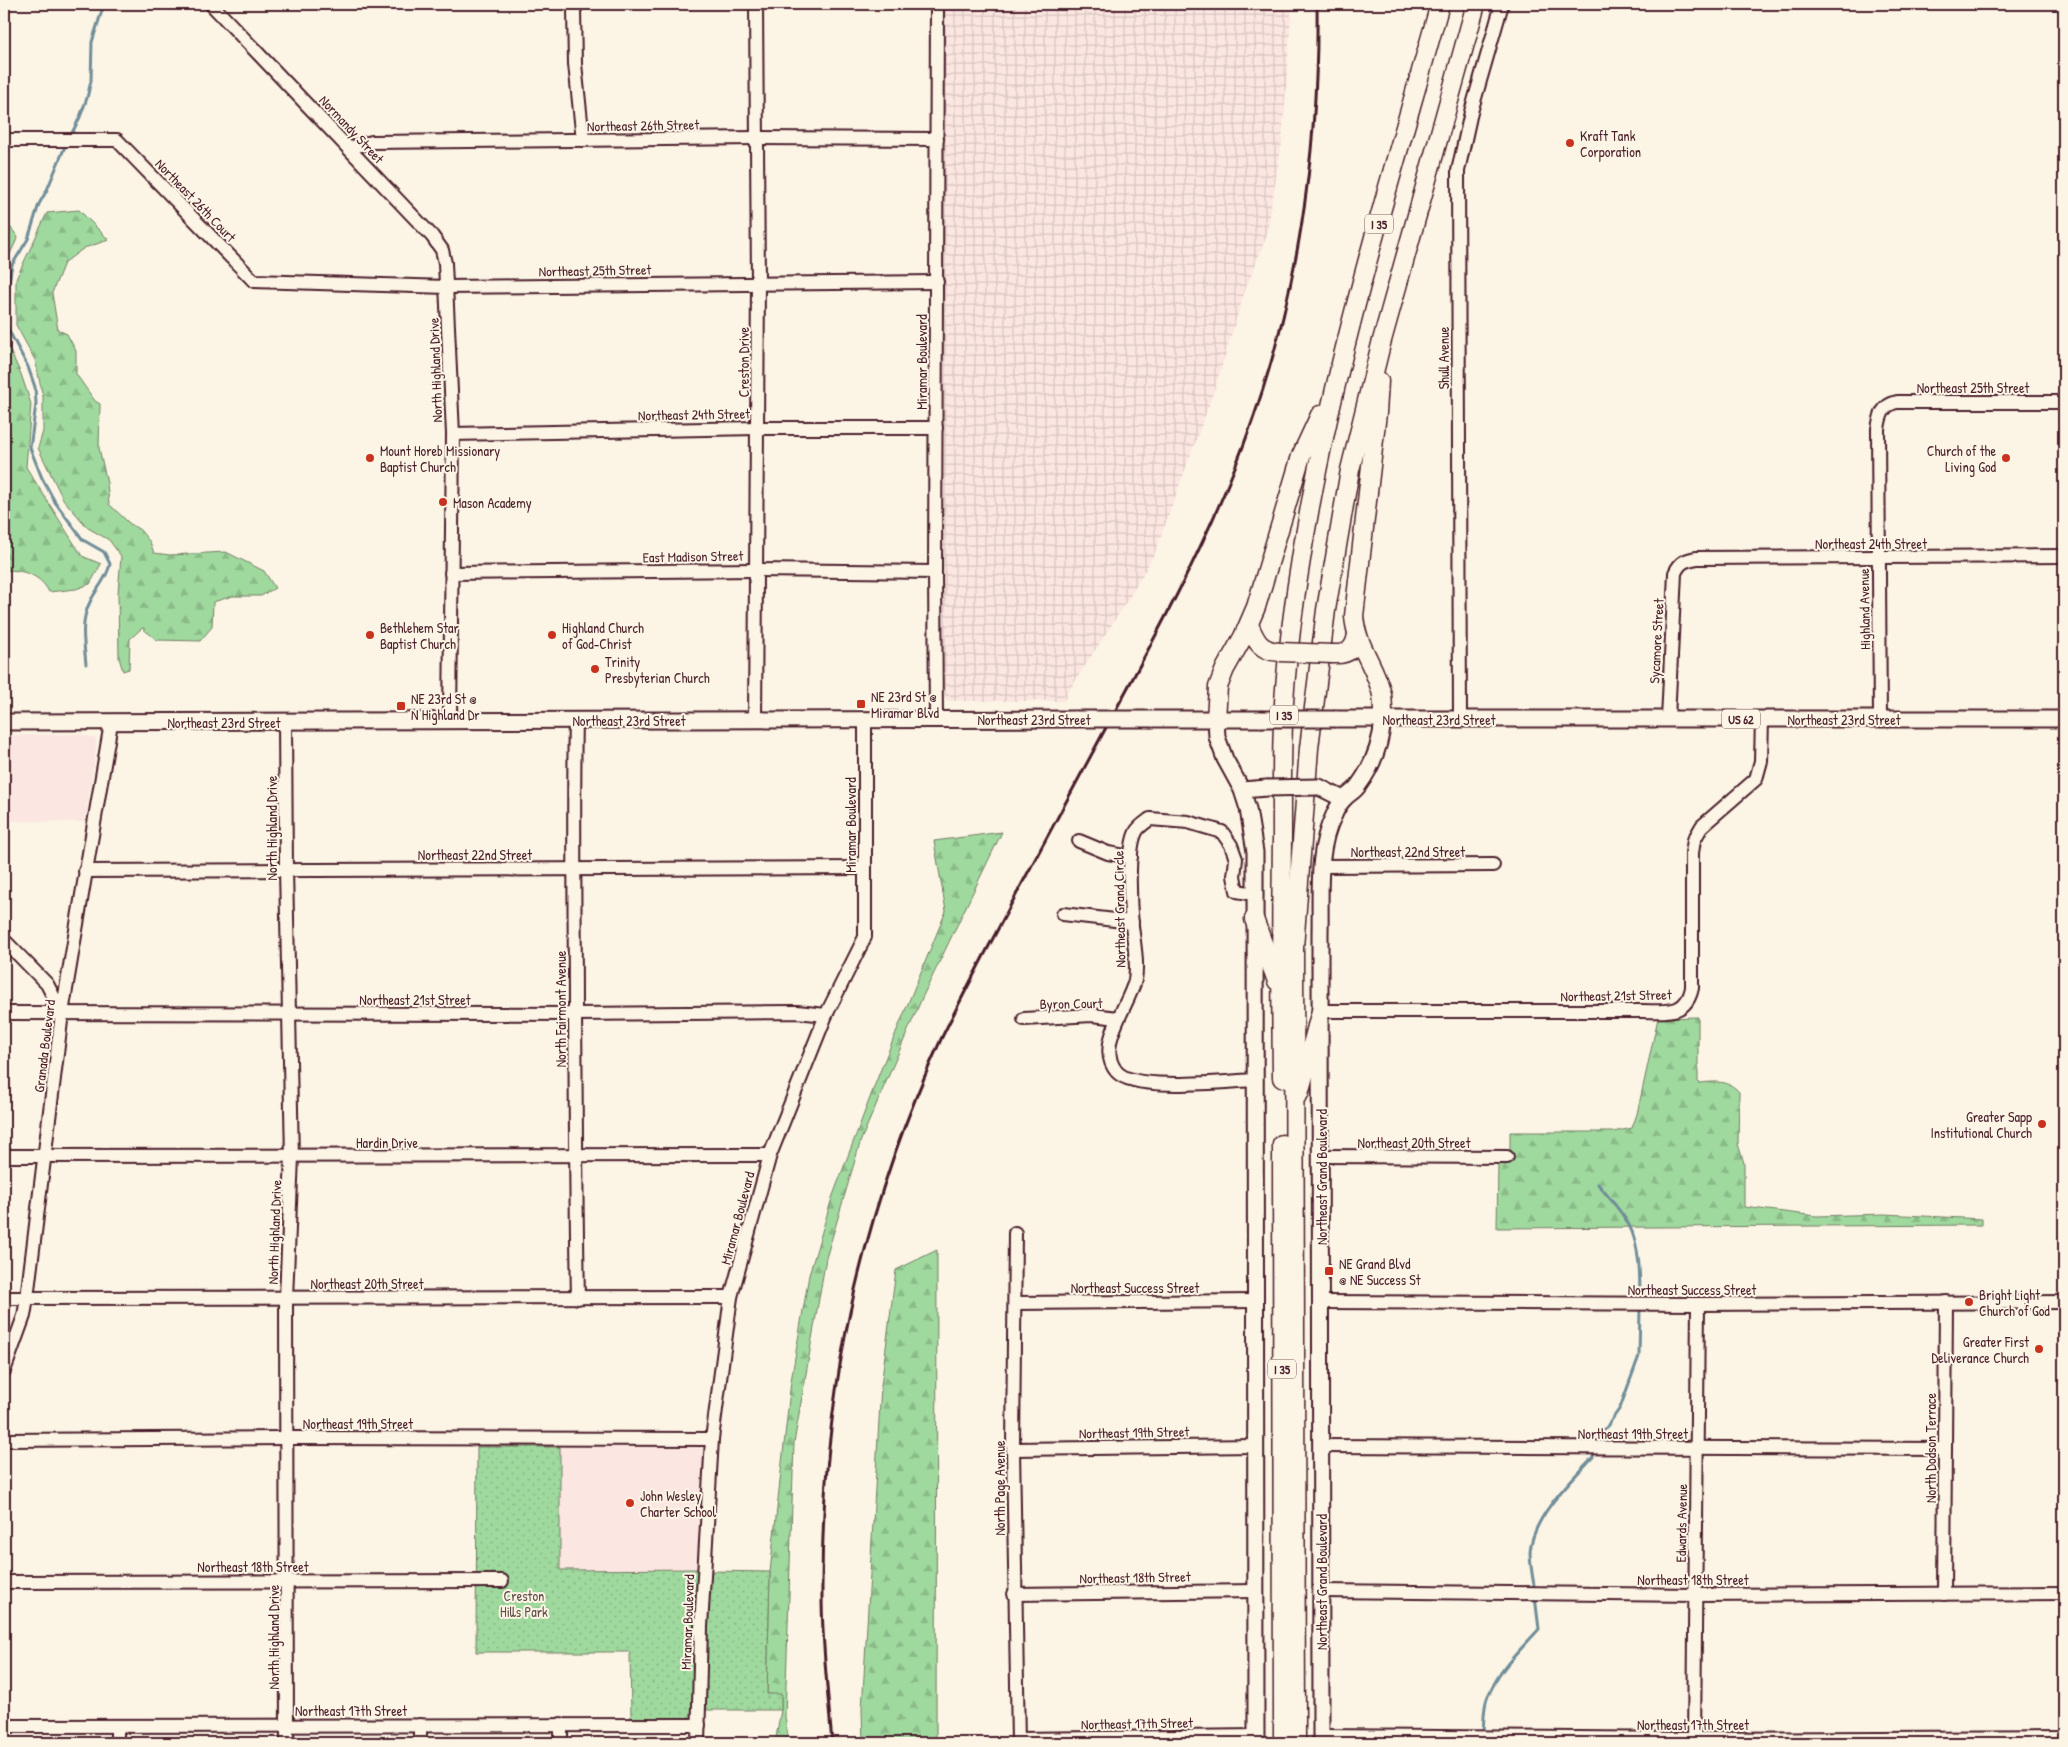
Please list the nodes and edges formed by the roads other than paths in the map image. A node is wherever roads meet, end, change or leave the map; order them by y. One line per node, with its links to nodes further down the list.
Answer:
1 (211, 4): 12 (street, Normandy Street)
2 (578, 4): 11 (street)
3 (756, 4): 8 (street, Creston Drive)
4 (937, 4): 9 (street, Miramar Boulevard)
5 (1440, 4): 18 (highway, I 35)
6 (1476, 4): 17 (highway, I 35)
7 (1502, 4): 33 (street, Shull Avenue)
8 (757, 138): 9 (street, Northeast 26th Street); 11 (street, Northeast 26th Street); 15 (street, Creston Drive)
9 (937, 139): 14 (street, Miramar Boulevard)
10 (4, 140): 13 (street, Northeast 26th Court)
11 (582, 140): 12 (street, Northeast 26th Street)
12 (349, 148): 16 (street, Normandy Street)
13 (254, 280): 16 (street, Northeast 25th Street)
14 (937, 282): 15 (street, Northeast 25th Street); 22 (street, Miramar Boulevard)
15 (758, 283): 16 (street, Northeast 25th Street); 21 (street, Creston Drive)
16 (447, 287): 23 (street, North Highland Drive)
17 (1381, 344): 31 (highway); 72 (highway, I 35)
18 (1334, 387): 30 (highway); 62 (highway, I 35)
19 (2064, 402): 20 (street, Northeast 25th Street)
20 (1884, 408): 25 (street, Highland Avenue)
21 (757, 428): 22 (street, Northeast 24th Street); 23 (street, Northeast 24th Street); 27 (street, Creston Drive)
22 (936, 428): 28 (street, Miramar Boulevard)
23 (453, 434): 29 (street, North Highland Drive)
24 (2064, 556): 25 (street, Northeast 24th Street)
25 (1878, 558): 26 (street, Northeast 24th Street); 38 (street, Highland Avenue)
26 (1679, 564): 36 (street, Sycamore Street)
27 (756, 570): 28 (street, East Madison Street); 29 (street, East Madison Street); 41 (street, Creston Drive)
28 (935, 572): 42 (street, Miramar Boulevard)
29 (451, 573): 44 (street, North Highland Drive)
30 (1249, 625): 31 (highway, bridge); 35 (highway)
31 (1356, 634): 32 (highway)
32 (1383, 718): 33 (main road, Northeast 23rd Street / US 62); 35 (main road, Northeast 23rd Street / US 62, bridge); 48 (main road, Northeast Grand Boulevard)
33 (1460, 718): 36 (main road, Northeast 23rd Street / US 62)
34 (865, 719): 41 (main road, Northeast 23rd Street); 42 (main road, Northeast 23rd Street); 53 (street, Miramar Boulevard)
35 (1216, 719): 42 (main road, Northeast 23rd Street, bridge); 47 (main road)
36 (1668, 719): 37 (main road, Northeast 23rd Street / US 62)
37 (1762, 719): 38 (main road, Northeast 23rd Street / US 62); 63 (street, Northeast 21st Street)
38 (1880, 719): 39 (main road, Northeast 23rd Street / US 62)
39 (2064, 719)
40 (575, 720): 41 (main road, Northeast 23rd Street); 44 (main road, Northeast 23rd Street); 55 (street, North Fairmont Avenue)
41 (755, 720)
42 (936, 720)
43 (285, 721): 44 (main road, Northeast 23rd Street); 46 (main road, Northeast 23rd Street); 54 (street, North Highland Drive)
44 (450, 721)
45 (4, 722): 46 (main road, Northeast 23rd Street)
46 (111, 723): 56 (street, Granada Boulevard)
47 (1242, 790): 48 (main road, bridge); 57 (main road)
48 (1343, 799): 52 (main road, Northeast Grand Boulevard)
49 (1079, 841): 50 (street)
50 (1131, 857): 57 (street, Northeast Grand Circle); 60 (street, Northeast Grand Circle)
51 (1493, 865): 52 (street, Northeast 22nd Street)
52 (1322, 866): 63 (main road, Northeast Grand Boulevard)
53 (865, 868): 55 (street, Northeast 22nd Street); 68 (street, Miramar Boulevard)
54 (286, 869): 55 (street, Northeast 22nd Street); 56 (street, Northeast 22nd Street); 66 (street, North Highland Drive)
55 (573, 869): 67 (street, North Fairmont Avenue)
56 (85, 871): 65 (street, Granada Boulevard)
57 (1255, 894): 59 (main road)
58 (1062, 914): 60 (street)
59 (1254, 919): 62 (highway); 71 (main road)
60 (1132, 922): 69 (street, Northeast Grand Circle)
61 (4, 940): 65 (street)
62 (1281, 995): 126 (highway, I 35)
63 (1321, 1011): 72 (highway); 77 (main road, Northeast Grand Boulevard)
64 (4, 1013): 65 (street, Northeast 21st Street)
65 (62, 1013): 66 (street, Northeast 21st Street); 75 (street, Granada Boulevard)
66 (290, 1014): 67 (street, Northeast 21st Street); 78 (street, North Highland Drive)
67 (575, 1014): 68 (street, Northeast 21st Street); 76 (street, North Fairmont Avenue)
68 (826, 1015): 73 (street, Miramar Boulevard)
69 (1118, 1018): 70 (street, Byron Court); 71 (street, Northeast Grand Circle)
70 (1024, 1019)
71 (1255, 1080): 86 (main road)
72 (1294, 1114): 127 (highway, I 35)
73 (770, 1155): 76 (street, Hardin Drive); 81 (street, Miramar Boulevard)
74 (4, 1156): 75 (street, Hardin Drive)
75 (45, 1156): 78 (street, Hardin Drive); 83 (street, Granada Boulevard)
76 (574, 1156): 78 (street, Hardin Drive); 85 (street, North Fairmont Avenue)
77 (1321, 1156): 79 (street, Northeast 20th Street); 87 (main road, Northeast Grand Boulevard)
78 (292, 1157): 84 (street, North Highland Drive)
79 (1507, 1157)
80 (1016, 1233): 90 (street, North Page Avenue)
81 (730, 1297): 85 (street, Northeast 20th Street); 94 (street, Miramar Boulevard)
82 (4, 1298): 83 (street, Northeast 20th Street)
83 (27, 1298): 84 (street, Northeast 20th Street); 92 (street, Granada Boulevard)
84 (286, 1298): 85 (street, Northeast 20th Street); 93 (street, North Highland Drive)
85 (578, 1298)
86 (1256, 1301): 90 (street, Northeast Success Street); 96 (main road)
87 (1320, 1302): 91 (street, Northeast Success Street); 97 (main road, Northeast Grand Boulevard)
88 (1946, 1302): 89 (street, Northeast Success Street); 91 (street, Northeast Success Street); 100 (street, North Dodson Terrace)
89 (2064, 1302)
90 (1015, 1303): 99 (street, North Page Avenue)
91 (1698, 1304): 98 (street, Edwards Avenue)
92 (4, 1371)
93 (288, 1438): 94 (street, Northeast 19th Street); 95 (street, Northeast 19th Street); 101 (street, North Highland Drive)
94 (712, 1439): 113 (street, Miramar Boulevard)
95 (4, 1440)
96 (1256, 1446): 99 (street, Northeast 19th Street); 104 (main road)
97 (1320, 1446): 98 (street, Northeast 19th Street); 105 (main road, Northeast Grand Boulevard)
98 (1697, 1448): 100 (street, Northeast 19th Street); 109 (street, Edwards Avenue)
99 (1013, 1449): 107 (street, North Page Avenue)
100 (1945, 1449): 108 (street, North Dodson Terrace)
101 (288, 1581): 102 (street, Northeast 18th Street); 103 (street, Northeast 18th Street); 111 (street, North Highland Drive)
102 (502, 1581)
103 (4, 1582)
104 (1256, 1591): 107 (street, Northeast 18th Street); 117 (main road)
105 (1321, 1592): 109 (street, Northeast 18th Street); 118 (main road, Northeast Grand Boulevard)
106 (2064, 1593): 108 (street, Northeast 18th Street)
107 (1014, 1594): 119 (street, North Page Avenue)
108 (1944, 1594): 109 (street, Northeast 18th Street)
109 (1695, 1595): 120 (street, Edwards Avenue)
110 (560, 1724): 112 (street, Northeast 17th Street); 113 (street, Northeast 17th Street); 124 (street)
111 (288, 1725): 112 (street, Northeast 17th Street); 115 (street, Northeast 17th Street); 122 (street, North Highland Drive)
112 (420, 1725): 123 (street)
113 (699, 1725): 125 (street, Miramar Boulevard)
114 (4, 1726): 115 (street, Northeast 17th Street)
115 (118, 1726): 121 (street)
116 (2064, 1737): 120 (street, Northeast 17th Street)
117 (1256, 1740): 119 (street, Northeast 17th Street)
118 (1321, 1740): 120 (street, Northeast 17th Street)
119 (1018, 1741)
120 (1694, 1741)
121 (117, 1743)
122 (287, 1743)
123 (420, 1743)
124 (560, 1743)
125 (698, 1743)
126 (1283, 1743)
127 (1296, 1743)

